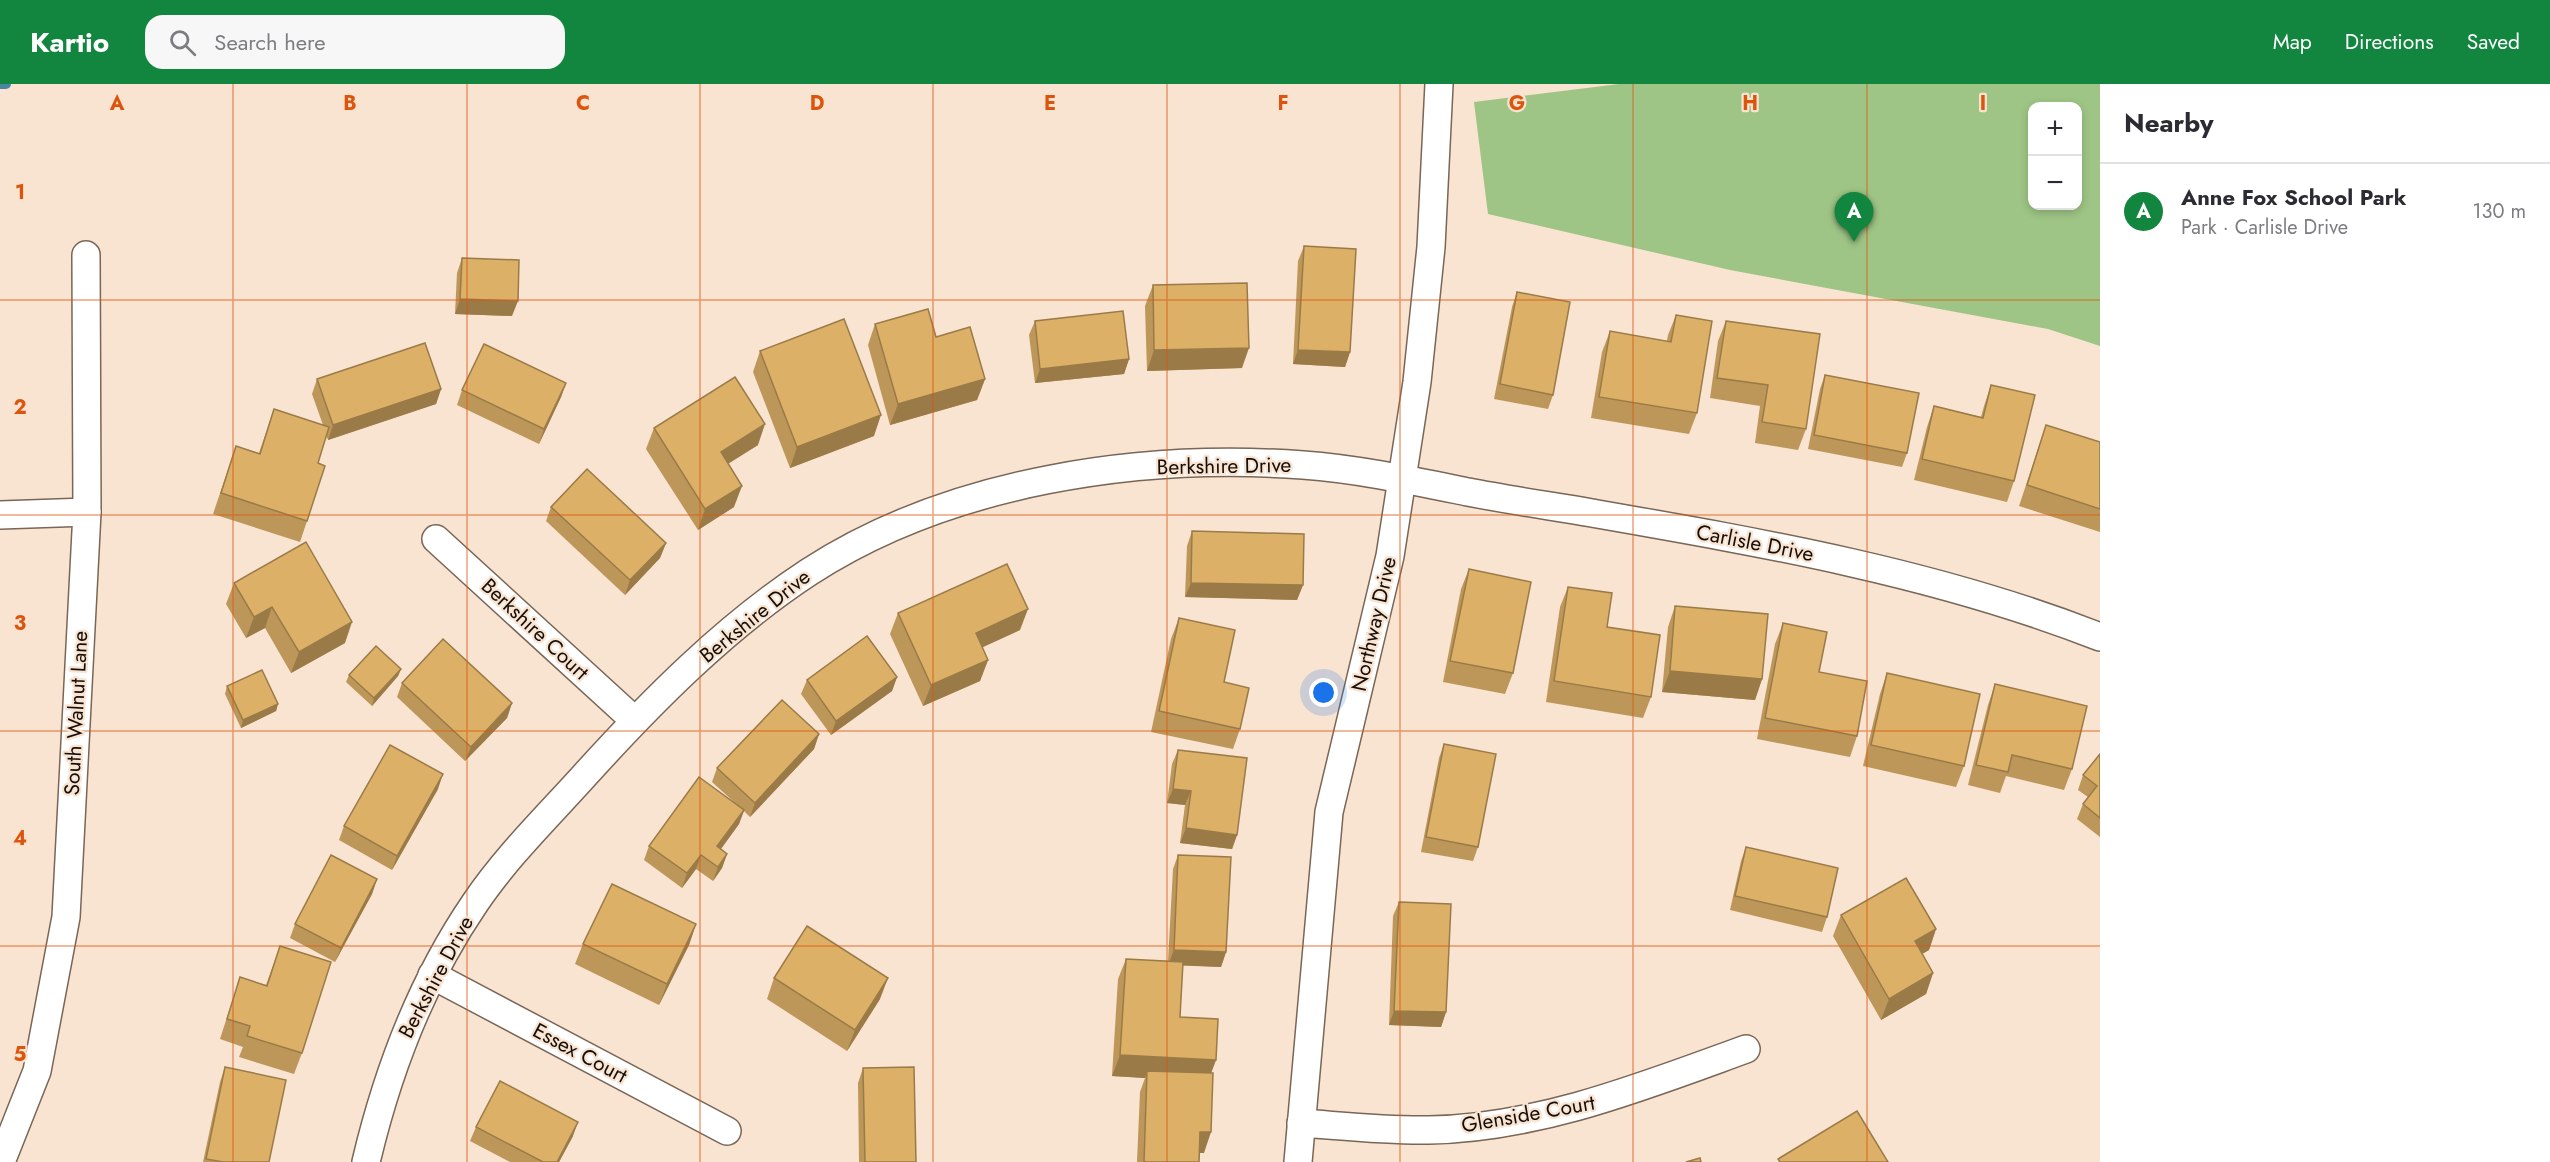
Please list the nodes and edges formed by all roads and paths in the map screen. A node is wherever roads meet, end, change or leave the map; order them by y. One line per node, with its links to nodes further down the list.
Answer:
1 (1439, 84): 3 (street, Northway Drive)
2 (86, 255): 4 (street, South Walnut Lane)
3 (1404, 479): 7 (street, Carlisle Drive); 8 (street, Berkshire Drive); 11 (street, Northway Drive)
4 (87, 512): 5 (street); 13 (street, South Walnut Lane)
5 (0, 515)
6 (436, 538): 8 (street, Berkshire Court)
7 (2100, 637)
8 (634, 720): 9 (street, Berkshire Drive)
9 (432, 975): 12 (street, Essex Court); 14 (street, Berkshire Drive)
10 (1746, 1049): 11 (street, Glenside Court)
11 (1301, 1123): 15 (street, Northway Drive)
12 (727, 1131)
13 (2, 1162)
14 (366, 1162)
15 (1298, 1162)

